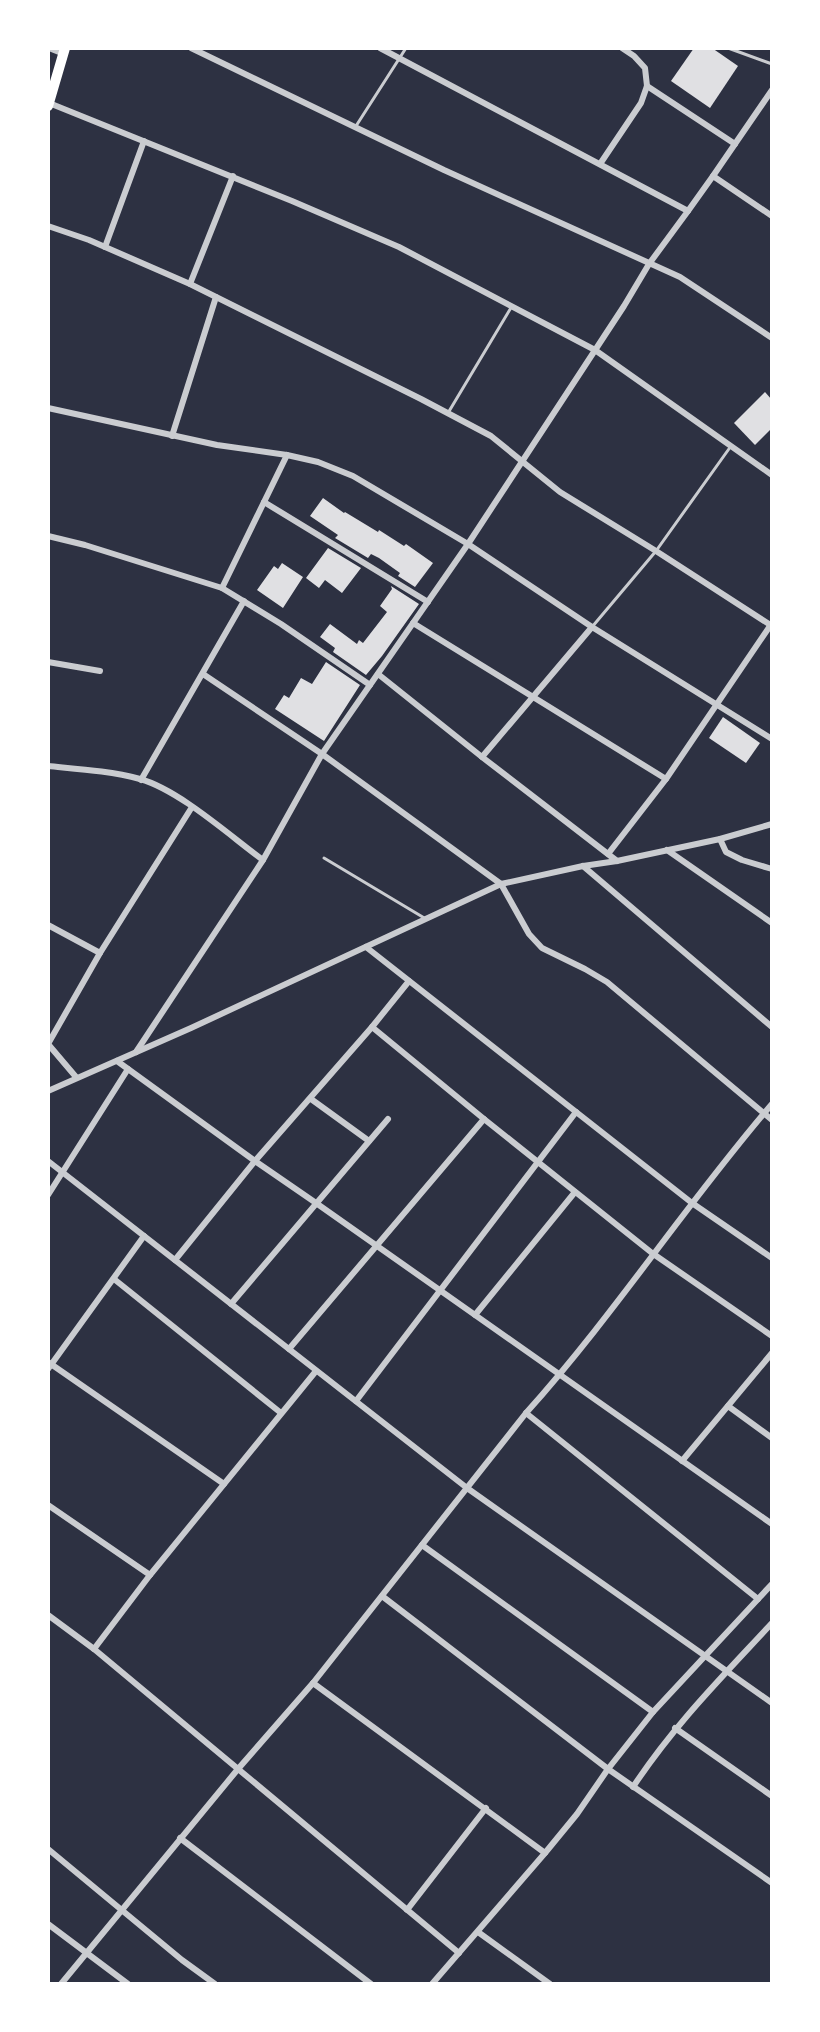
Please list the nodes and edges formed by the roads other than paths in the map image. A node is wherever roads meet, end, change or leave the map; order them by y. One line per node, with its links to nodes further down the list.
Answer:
1 (49, 48): 7 (street)
2 (191, 48): 13 (street)
3 (380, 48): 8 (street)
4 (406, 48): 8 (lane)
5 (622, 48): 10 (street)
6 (728, 48): 9 (lane)
7 (64, 51): 12 (main road)
8 (399, 59): 13 (lane); 16 (street)
9 (772, 64)
10 (647, 86): 15 (street); 16 (street)
11 (772, 90): 15 (street)
12 (48, 104): 14 (street)
13 (355, 127): 23 (street)
14 (144, 141): 17 (street); 22 (street)
15 (735, 144): 18 (street)
16 (600, 164): 19 (street)
17 (233, 176): 24 (street); 26 (street)
18 (713, 176): 19 (street); 20 (street)
19 (688, 211): 23 (street)
20 (772, 216)
21 (48, 226): 22 (street)
22 (105, 247): 24 (street)
23 (649, 264): 27 (street); 28 (street)
24 (190, 284): 25 (street)
25 (216, 297): 30 (street); 31 (street)
26 (512, 306): 28 (street); 30 (lane)
27 (772, 338)
28 (595, 350): 32 (street); 34 (street)
29 (48, 408): 31 (street)
30 (448, 413): 34 (street)
31 (172, 436): 33 (street)
32 (731, 446): 35 (street); 39 (lane)
33 (287, 455): 36 (street); 38 (street)
34 (521, 461): 38 (street); 39 (street)
35 (772, 475)
36 (264, 502): 40 (street); 42 (street)
37 (48, 536): 40 (street)
38 (468, 544): 42 (street); 45 (street)
39 (656, 551): 44 (street); 45 (lane)
40 (222, 588): 41 (street)
41 (244, 601): 48 (street); 50 (street)
42 (428, 602): 43 (street)
43 (413, 623): 49 (street); 51 (street)
44 (771, 625): 52 (street)
45 (592, 627): 51 (street); 52 (street)
46 (48, 662): 47 (street)
47 (100, 671)
48 (203, 674): 54 (street); 58 (street)
49 (378, 674): 50 (street); 55 (street)
50 (370, 685): 54 (street)
51 (532, 697): 55 (street); 57 (street)
52 (716, 705): 53 (street); 57 (street)
53 (772, 739)
54 (322, 754): 65 (street); 69 (street)
55 (482, 757): 63 (street)
56 (48, 766): 58 (street)
57 (666, 779): 63 (street)
58 (141, 780): 59 (street)
59 (192, 807): 65 (street); 74 (street)
60 (772, 824): 61 (street)
61 (720, 839): 62 (street); 68 (street)
62 (667, 850): 66 (street); 71 (street)
63 (608, 854): 66 (street)
64 (324, 858): 70 (lane)
65 (263, 860): 79 (street)
66 (617, 861): 67 (street)
67 (583, 866): 69 (street); 77 (street)
68 (772, 869)
69 (501, 884): 70 (street); 87 (street)
70 (426, 919): 73 (street)
71 (772, 923)
72 (48, 925): 74 (street)
73 (366, 947): 75 (street); 79 (street)
74 (100, 953): 78 (street)
75 (409, 981): 76 (street); 86 (street)
76 (372, 1027): 84 (street); 89 (street)
77 (772, 1027)
78 (48, 1044): 82 (street)
79 (136, 1052): 80 (street)
80 (117, 1061): 81 (street); 82 (street)
81 (128, 1069): 93 (street); 95 (street)
82 (76, 1077): 83 (street)
83 (48, 1091)
84 (311, 1099): 91 (street); 93 (street)
85 (772, 1104): 87 (street)
86 (576, 1112): 94 (street); 99 (street)
87 (764, 1114): 90 (street); 99 (street)
88 (388, 1119): 91 (street)
89 (484, 1119): 94 (street); 101 (street)
90 (772, 1120)
91 (369, 1141): 98 (street)
92 (48, 1161): 95 (street)
93 (255, 1161): 98 (street); 104 (street)
94 (537, 1162): 96 (street); 106 (street)
95 (62, 1172): 97 (street); 100 (street)
96 (575, 1192): 102 (street); 108 (street)
97 (48, 1195)
98 (316, 1203): 101 (street); 107 (street)
99 (692, 1203): 102 (street); 103 (street)
100 (144, 1236): 104 (street); 105 (street)
101 (376, 1246): 106 (street); 110 (street)
102 (652, 1253): 109 (street); 114 (street)
103 (772, 1258)
104 (175, 1260): 107 (street)
105 (114, 1279): 112 (street); 117 (street)
106 (439, 1290): 108 (street); 115 (street)
107 (231, 1304): 110 (street)
108 (475, 1315): 114 (street)
109 (772, 1336)
110 (289, 1349): 113 (street)
111 (772, 1353): 116 (street)
112 (49, 1365): 121 (street)
113 (316, 1371): 115 (street); 117 (street)
114 (560, 1376): 118 (street); 120 (street)
115 (356, 1401): 122 (street)
116 (728, 1406): 119 (street); 120 (street)
117 (281, 1413): 121 (street)
118 (526, 1413): 122 (street); 129 (street)
119 (772, 1438)
120 (682, 1461): 124 (street)
121 (224, 1484): 126 (street)
122 (467, 1488): 125 (street); 133 (street)
123 (48, 1505): 126 (street)
124 (772, 1524)
125 (422, 1545): 128 (street); 137 (street)
126 (150, 1575): 132 (street)
127 (772, 1584): 129 (street)
128 (382, 1596): 135 (street); 140 (street)
129 (758, 1599): 133 (street)
130 (48, 1615): 132 (street)
131 (772, 1623): 134 (street)
132 (94, 1649): 139 (street)
133 (704, 1657): 134 (street); 137 (street)
134 (728, 1671): 136 (street); 138 (street)
135 (313, 1683): 139 (street); 143 (street)
136 (772, 1703)
137 (653, 1712): 140 (street)
138 (675, 1728): 141 (street); 142 (street)
139 (238, 1769): 144 (street); 149 (street)
140 (608, 1769): 141 (street); 146 (street)
141 (633, 1787): 147 (street)
142 (772, 1796)
143 (486, 1808): 146 (street); 149 (street)
144 (180, 1838): 148 (street); 157 (street)
145 (48, 1849): 148 (street)
146 (545, 1853): 151 (street)
147 (772, 1883)
148 (121, 1909): 152 (street); 156 (street)
149 (407, 1910): 153 (street)
150 (48, 1924): 152 (street)
151 (478, 1932): 153 (street); 159 (street)
152 (87, 1952): 154 (street); 155 (street)
153 (459, 1953): 158 (street)
154 (61, 1984)
155 (128, 1984)
156 (215, 1984)
157 (371, 1984)
158 (432, 1984)
159 (550, 1984)

